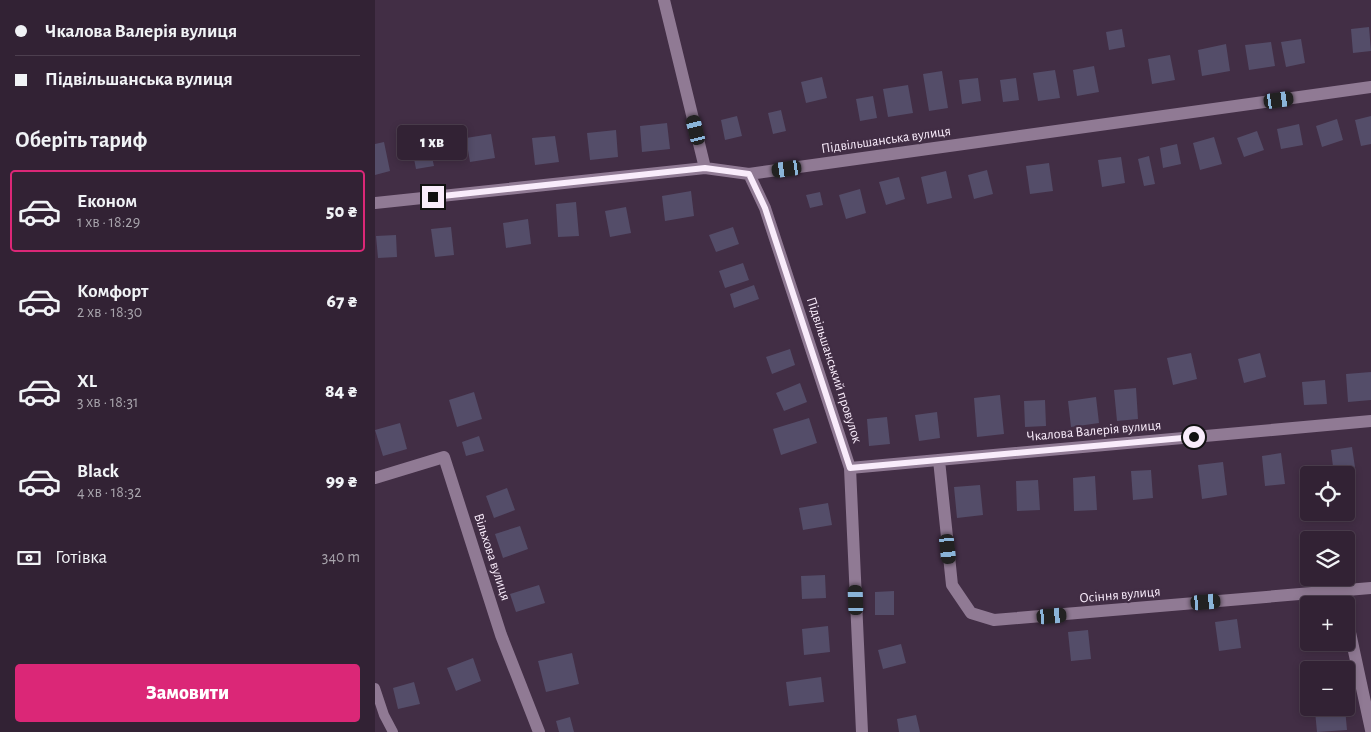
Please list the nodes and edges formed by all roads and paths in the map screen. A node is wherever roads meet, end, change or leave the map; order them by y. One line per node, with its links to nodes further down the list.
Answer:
1 (664, 0): 3 (street)
2 (1371, 87): 4 (street, Підвільшанська вулиця)
3 (705, 168): 4 (street, Підвільшанська вулиця); 5 (street, Підвільшанська вулиця)
4 (749, 174): 8 (street, Підвільшанський провулок)
5 (375, 203)
6 (1371, 421): 7 (street, Чкалова Валерія вулиця)
7 (939, 460): 8 (street, Чкалова Валерія вулиця); 11 (street, Осіння вулиця)
8 (850, 468): 18 (street, Підвільшанський провулок)
9 (375, 478): 17 (street, Вільхова вулиця)
10 (1371, 588): 11 (street, Осіння вулиця)
11 (1341, 591): 12 (street)
12 (1342, 596)
13 (1354, 651): 15 (street)
14 (375, 688): 16 (lane)
15 (1371, 730)
16 (393, 732)
17 (539, 732)
18 (862, 732)

